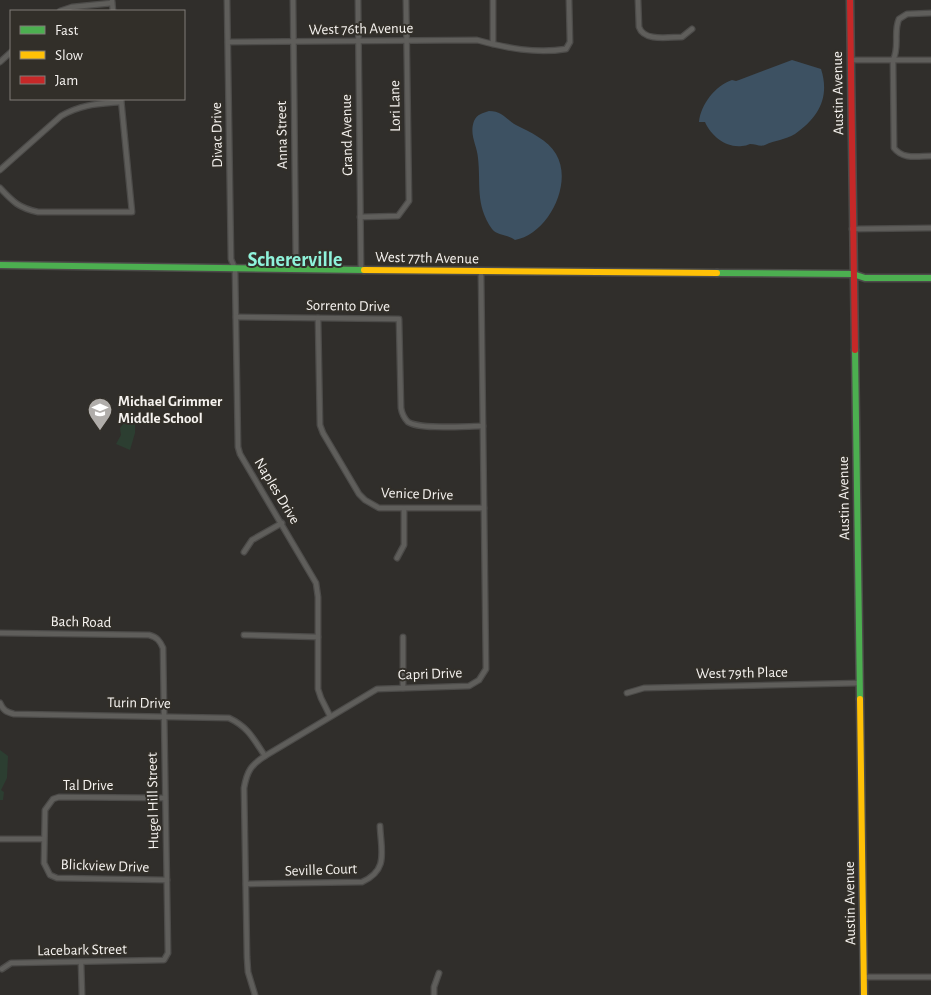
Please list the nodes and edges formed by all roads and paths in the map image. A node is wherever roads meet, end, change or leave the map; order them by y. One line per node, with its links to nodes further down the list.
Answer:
1 (227, 0): 15 (street, Divac Drive)
2 (293, 0): 16 (street, Anna Street)
3 (358, 0): 13 (street, Grand Avenue)
4 (406, 0): 14 (street, Lori Lane)
5 (493, 0): 17 (street)
6 (569, 0): 17 (street, West 76th Avenue)
7 (638, 0): 12 (street)
8 (850, 0): 19 (street, Austin Avenue)
9 (112, 1): 10 (street)
10 (63, 10)
11 (931, 13): 20 (street)
12 (692, 29)
13 (358, 41): 14 (street, West 76th Avenue); 16 (street, West 76th Avenue); 27 (street, Grand Avenue)
14 (406, 41): 17 (street, West 76th Avenue); 27 (street, Lori Lane)
15 (228, 42): 16 (street, West 76th Avenue); 31 (street, Divac Drive)
16 (294, 42): 32 (street, Anna Street)
17 (493, 44)
18 (10, 53): 22 (street)
19 (851, 60): 20 (street); 29 (street, Austin Avenue)
20 (893, 60): 21 (street); 24 (street)
21 (931, 60)
22 (0, 62)
23 (121, 100): 25 (street); 26 (street)
24 (931, 156)
25 (0, 170)
26 (0, 188)
27 (360, 217): 33 (street, Grand Avenue)
28 (931, 228): 29 (street)
29 (852, 229): 35 (street, Austin Avenue)
30 (0, 265): 31 (street, West 77th Avenue)
31 (235, 269): 32 (street, West 77th Avenue); 37 (street, Naples Drive)
32 (296, 269): 33 (street, West 77th Avenue)
33 (361, 270): 34 (street, West 77th Avenue)
34 (481, 271): 35 (street, West 77th Avenue); 39 (street, Capri Drive)
35 (853, 274): 36 (street, West 77th Avenue); 50 (street, Austin Avenue)
36 (931, 278)
37 (236, 316): 38 (street, Sorrento Drive); 42 (street, Naples Drive)
38 (318, 318): 39 (street, Sorrento Drive); 40 (street, Venice Drive)
39 (483, 426): 41 (street, Capri Drive)
40 (404, 508): 41 (street, Venice Drive); 44 (street)
41 (484, 508): 51 (street, Capri Drive)
42 (282, 523): 43 (street); 47 (street, Naples Drive)
43 (244, 552)
44 (397, 558)
45 (0, 633): 49 (street, Bach Road)
46 (244, 636): 47 (street)
47 (318, 637): 55 (street, Naples Drive)
48 (403, 637): 51 (street)
49 (160, 641): 54 (street, Hugel Hill Street)
50 (860, 683): 52 (street, West 79th Place); 68 (street, Austin Avenue)
51 (403, 688): 55 (street, Capri Drive)
52 (627, 693)
53 (0, 703): 54 (street, Turin Drive)
54 (164, 716): 56 (street, Turin Drive); 57 (street, Hugel Hill Street)
55 (330, 716): 56 (street, Capri Drive)
56 (264, 756): 62 (street, Capri Drive)
57 (165, 798): 60 (street, Tal Drive); 61 (street, Hugel Hill Street)
58 (380, 826): 62 (street, Seville Court)
59 (0, 838): 60 (street)
60 (44, 839): 61 (street, Blickview Drive)
61 (166, 880): 63 (street, Hugel Hill Street)
62 (246, 884): 69 (street, Capri Drive)
63 (164, 960): 64 (street, Lacebark Street)
64 (81, 962): 65 (street, Lacebark Street); 70 (street)
65 (2, 969)
66 (439, 973): 71 (street)
67 (931, 976): 68 (street)
68 (864, 977): 72 (street, Austin Avenue)
69 (255, 994)
70 (82, 995)
71 (434, 995)
72 (864, 995)

